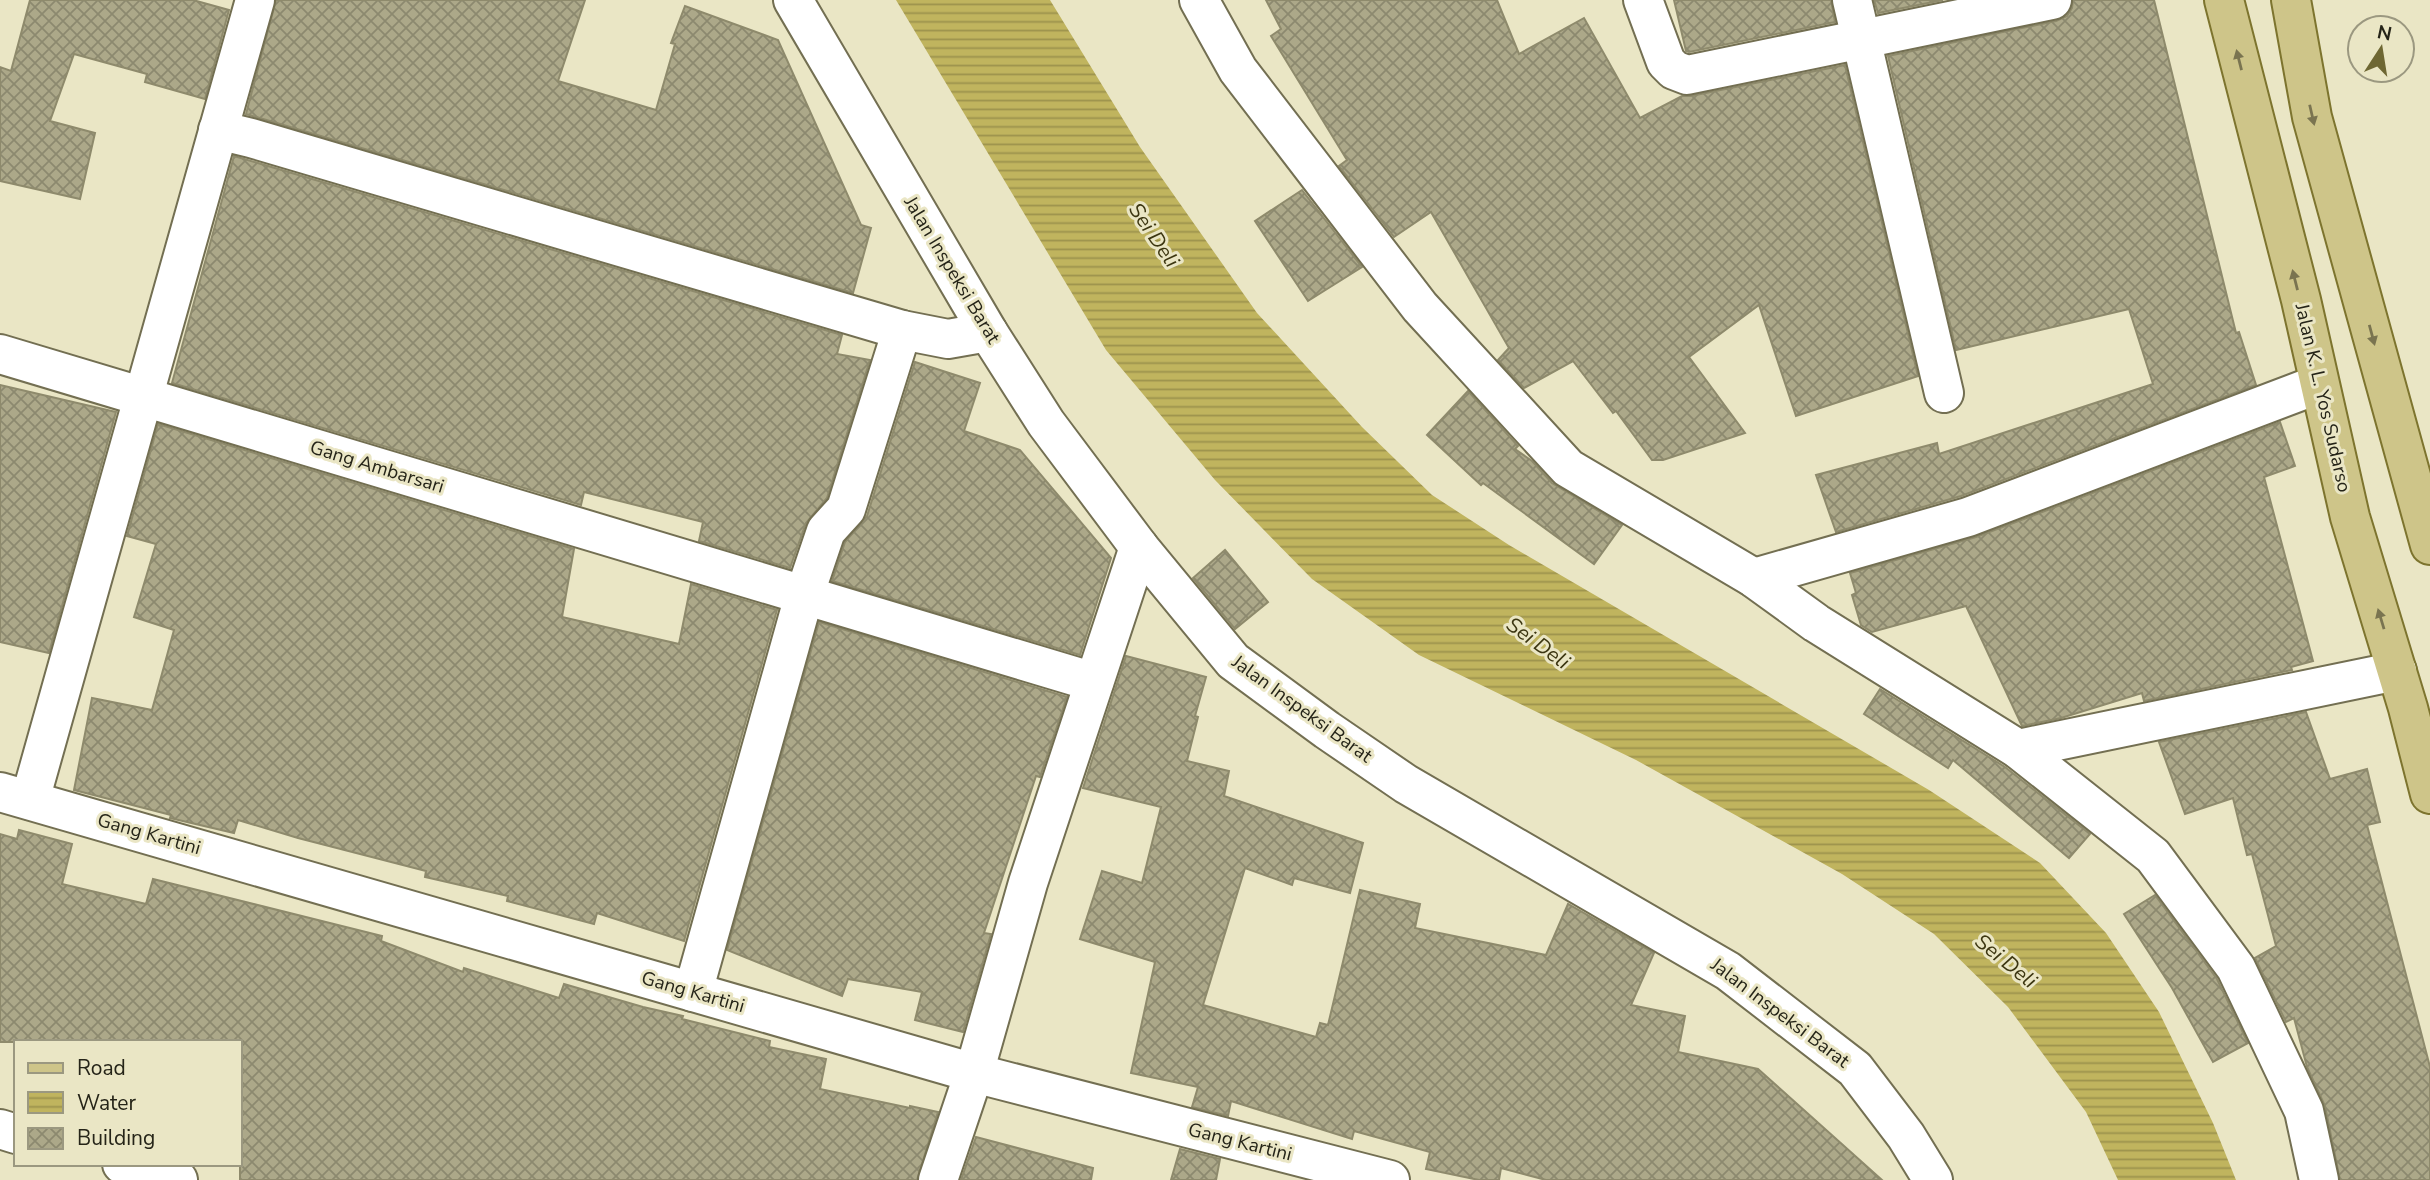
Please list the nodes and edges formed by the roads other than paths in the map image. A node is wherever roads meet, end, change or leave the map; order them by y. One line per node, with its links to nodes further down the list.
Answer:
1 (255, 0): 10 (street)
2 (793, 0): 12 (street, Jalan Inspeksi Barat)
3 (1199, 0): 19 (street)
4 (1643, 0): 9 (street)
5 (1852, 0): 9 (street)
6 (2052, 0): 9 (street)
7 (2224, 0): 14 (main road, Jalan K. L. Yos Sudarso, one-way to 7)
8 (2291, 0): 17 (main road, one-way to 17)
9 (1863, 39): 15 (street)
10 (218, 130): 11 (street); 16 (street)
11 (902, 330): 12 (street); 20 (street)
12 (988, 332): 18 (street, Jalan Inspeksi Barat)
13 (0, 354): 16 (street, Gang Ambarsari)
14 (2319, 384): 19 (street); 21 (main road, Jalan K. L. Yos Sudarso, one-way to 14)
15 (1944, 393)
16 (142, 396): 20 (street, Gang Ambarsari); 26 (street)
17 (2430, 545)
18 (1139, 547): 22 (street); 33 (street, Jalan Inspeksi Barat)
19 (1754, 578): 24 (street)
20 (804, 596): 22 (street, Gang Ambarsari); 27 (street)
21 (2397, 671): 23 (main road, Jalan K. L. Yos Sudarso); 24 (street)
22 (1094, 682): 28 (street)
23 (2419, 705): 25 (main road, Jalan K. L. Yos Sudarso)
24 (2018, 749): 34 (street)
25 (2430, 794)
26 (15, 796): 27 (street, Gang Kartini)
27 (693, 992): 28 (street, Gang Kartini)
28 (974, 1073): 31 (street); 32 (street, Gang Kartini)
29 (129, 1166): 30 (street)
30 (178, 1180)
31 (937, 1180)
32 (1390, 1180)
33 (1933, 1180)
34 (2319, 1180)

